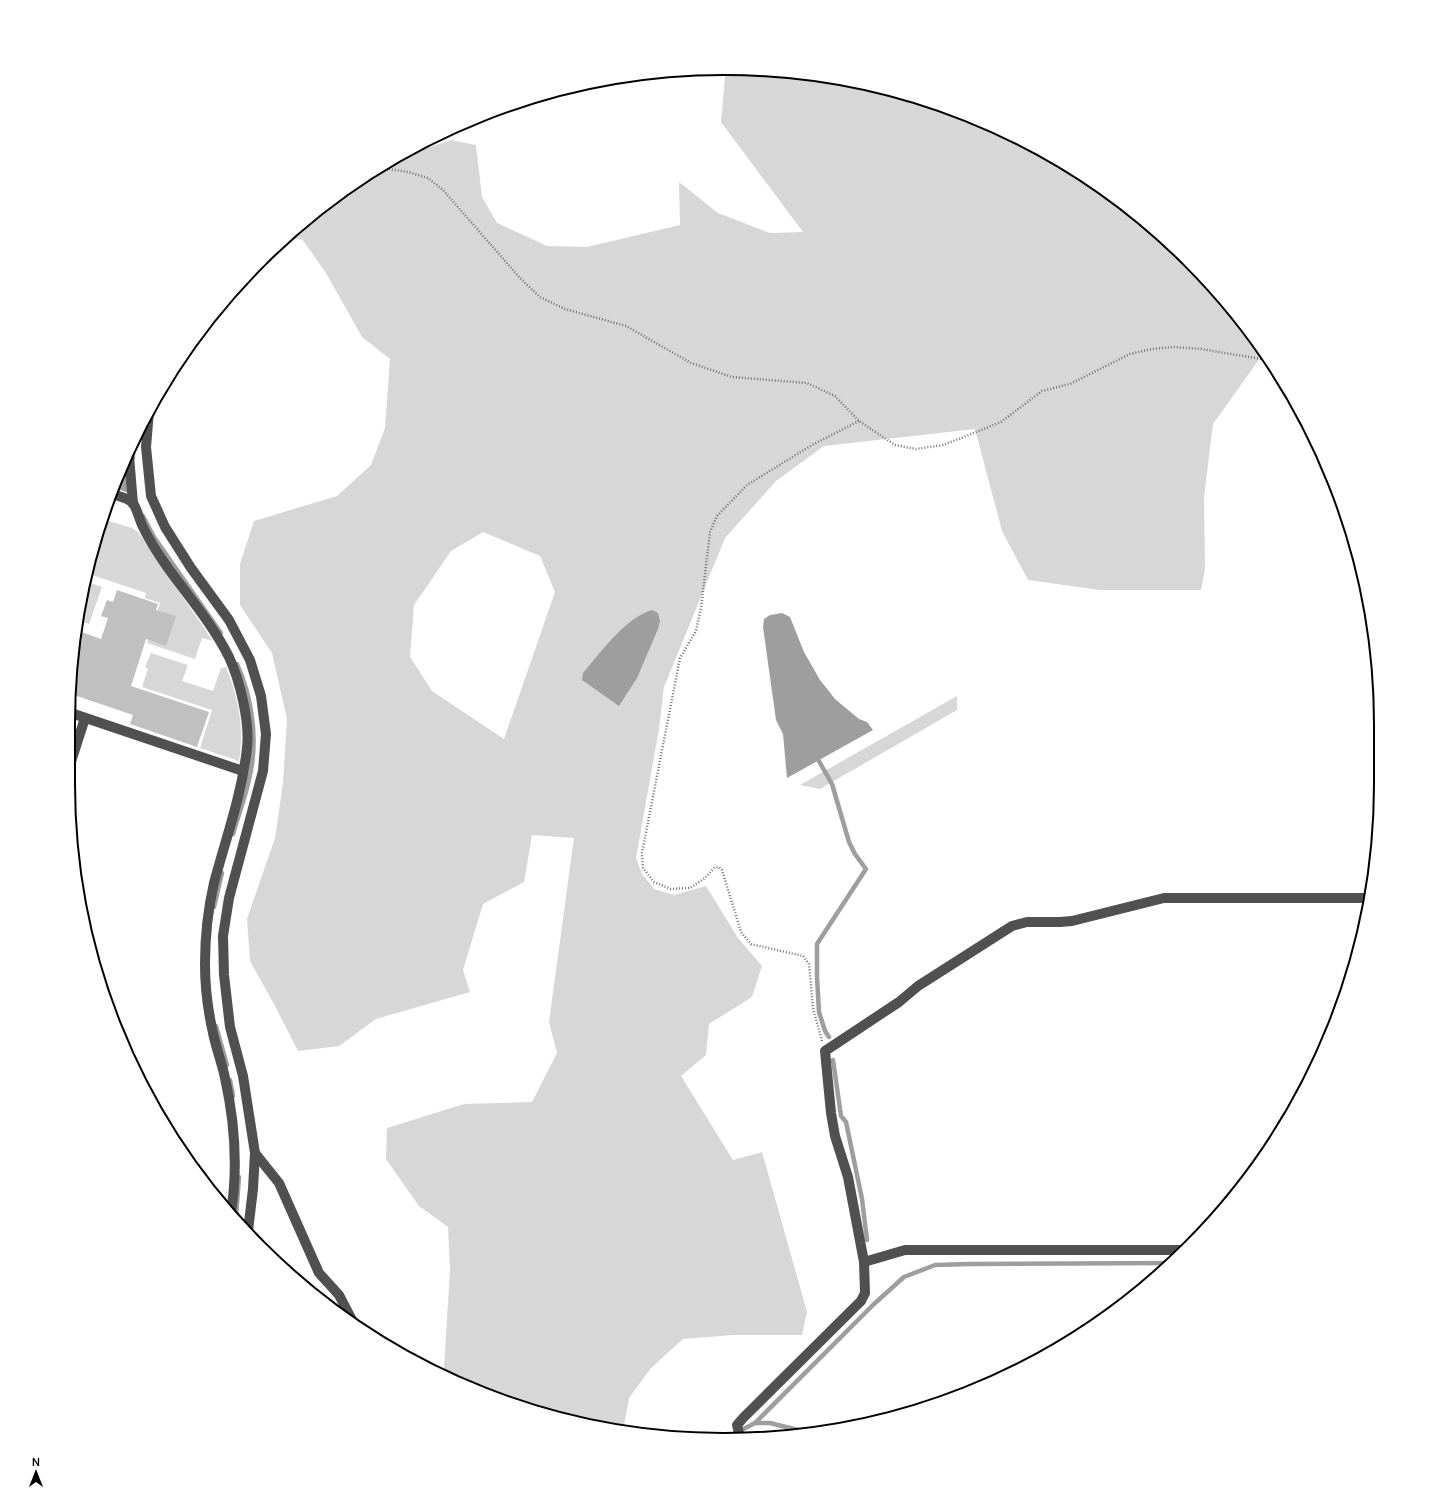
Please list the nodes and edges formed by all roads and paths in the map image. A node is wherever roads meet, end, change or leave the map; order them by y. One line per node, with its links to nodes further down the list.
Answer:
1 (389, 169): 3 (path)
2 (1261, 359): 3 (path)
3 (859, 422): 13 (path)
4 (148, 426): 14 (street)
5 (130, 464): 7 (street)
6 (117, 496): 7 (street)
7 (133, 504): 11 (street)
8 (75, 715): 9 (street)
9 (85, 718): 10 (street); 11 (street)
10 (75, 749)
11 (243, 771): 15 (street)
12 (1364, 898): 13 (street)
13 (825, 1051): 18 (street)
14 (255, 1153): 16 (street); 19 (street)
15 (232, 1207)
16 (249, 1226)
17 (1177, 1250): 18 (street)
18 (864, 1262): 20 (street)
19 (348, 1312)
20 (739, 1433)

